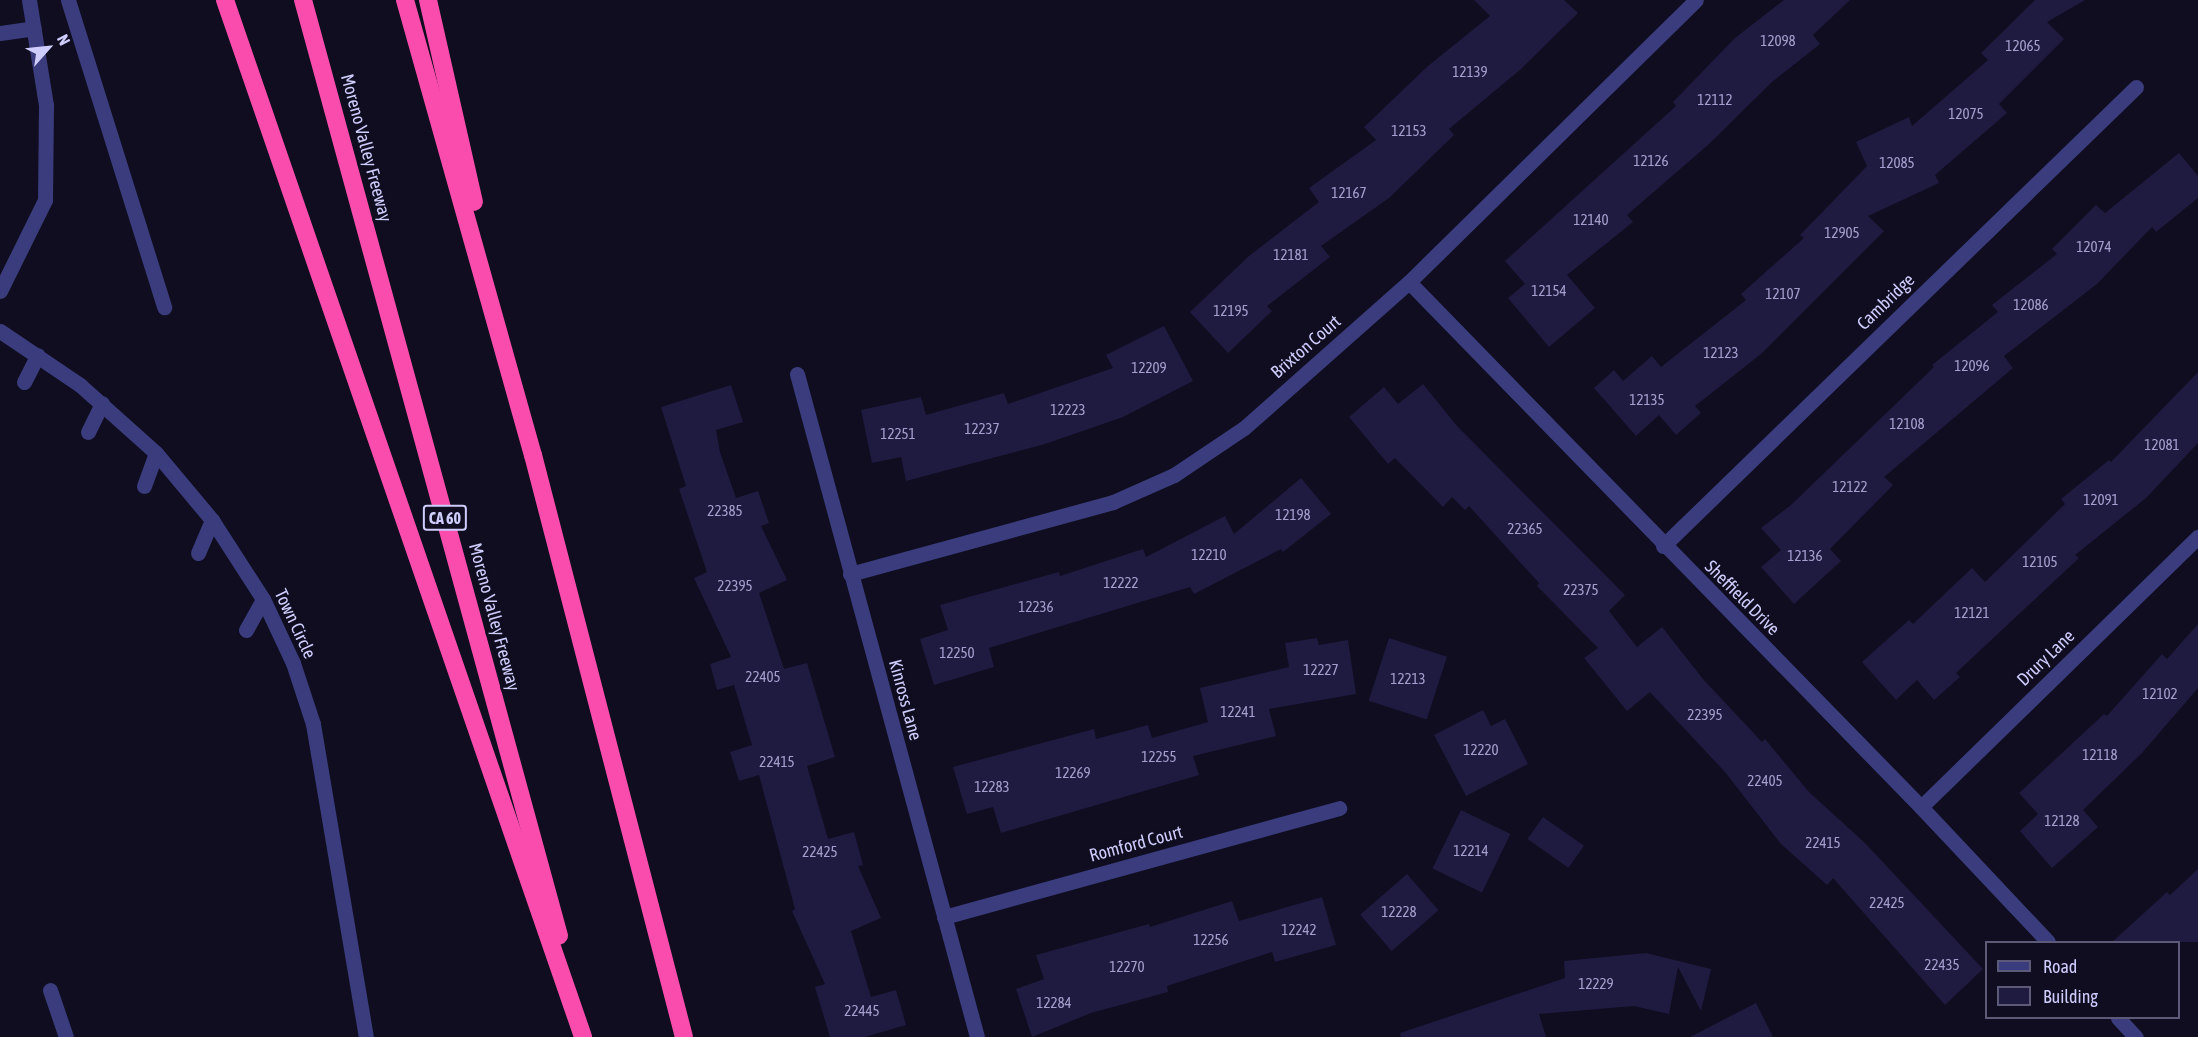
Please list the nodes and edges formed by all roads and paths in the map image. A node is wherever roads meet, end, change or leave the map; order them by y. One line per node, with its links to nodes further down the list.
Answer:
1 (30, 0): 8 (street)
2 (68, 0): 13 (street)
3 (225, 0): 38 (highway)
4 (303, 0): 38 (highway, Moreno Valley Freeway / CA 60)
5 (405, 0): 21 (highway)
6 (428, 0): 21 (highway)
7 (1696, 0): 11 (street, Brixton Court)
8 (34, 28): 9 (street); 12 (street)
9 (0, 33)
10 (2136, 87): 25 (street, Cambridge)
11 (1409, 282): 25 (street, Sheffield Drive); 27 (street, Brixton Court)
12 (0, 291)
13 (164, 306)
14 (0, 331): 15 (street, Town Circle)
15 (38, 355): 17 (street); 18 (street, Town Circle)
16 (797, 374): 27 (street, Kinross Lane)
17 (24, 382)
18 (102, 403): 19 (street); 20 (street, Town Circle)
19 (88, 432)
20 (156, 453): 22 (street); 23 (street, Town Circle)
21 (533, 455): 39 (highway)
22 (144, 486)
23 (212, 520): 26 (street); 28 (street, Town Circle)
24 (2198, 537): 30 (street, Drury Lane)
25 (1663, 546): 30 (street, Sheffield Drive)
26 (198, 553)
27 (850, 574): 32 (street, Kinross Lane)
28 (263, 599): 29 (street); 37 (street, Town Circle)
29 (246, 630)
30 (1921, 807): 33 (street, Sheffield Drive)
31 (1339, 808): 32 (street, Romford Court)
32 (944, 917): 40 (street, Kinross Lane)
33 (2047, 941)
34 (50, 990): 36 (street)
35 (2120, 1019): 41 (street)
36 (66, 1037)
37 (366, 1037)
38 (584, 1037)
39 (684, 1037)
40 (977, 1037)
41 (2136, 1037)

